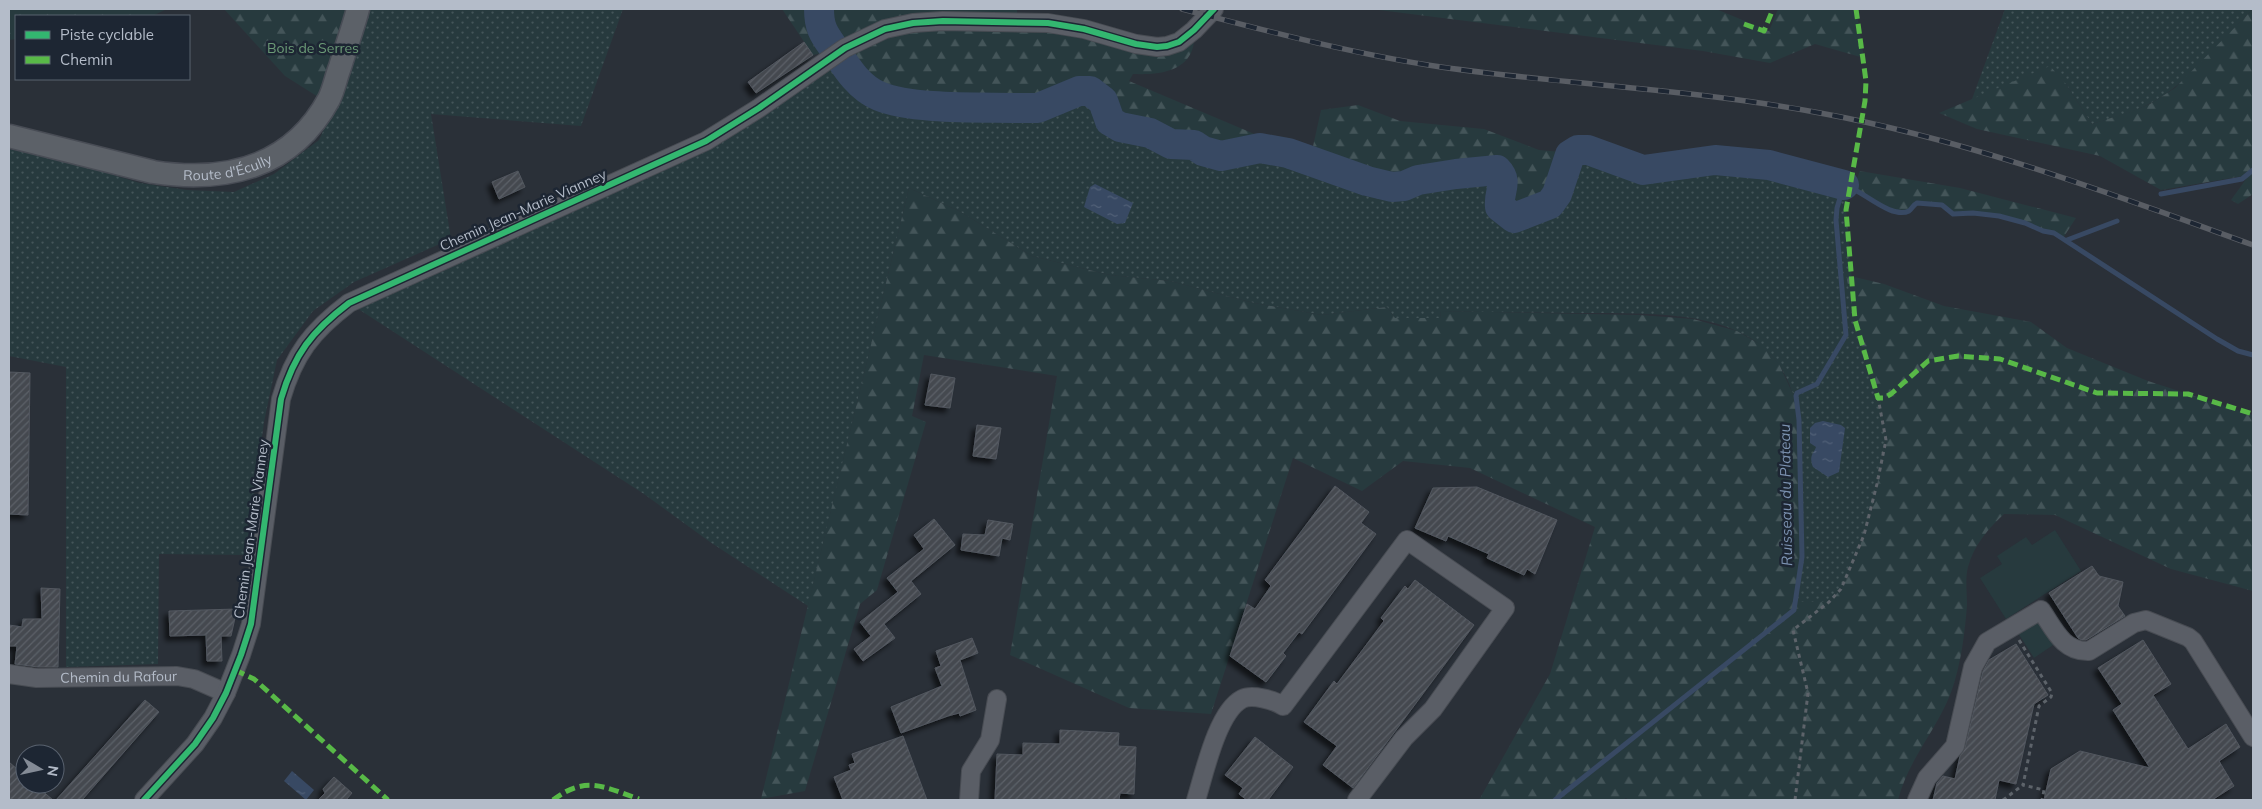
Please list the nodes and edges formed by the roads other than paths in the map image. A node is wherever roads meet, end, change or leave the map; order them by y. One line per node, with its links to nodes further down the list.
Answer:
1 (358, 9): 3 (main road, Route d'Écully)
2 (1214, 9): 5 (street, Chemin Jean-Marie Vianney)
3 (9, 136)
4 (9, 674): 5 (street, Chemin du Rafour)
5 (226, 693): 8 (street, Chemin Jean-Marie Vianney)
6 (997, 699): 9 (street)
7 (2253, 737): 12 (street)
8 (144, 800)
9 (969, 800)
10 (1196, 800): 11 (street)
11 (1357, 800)
12 (1917, 800)

